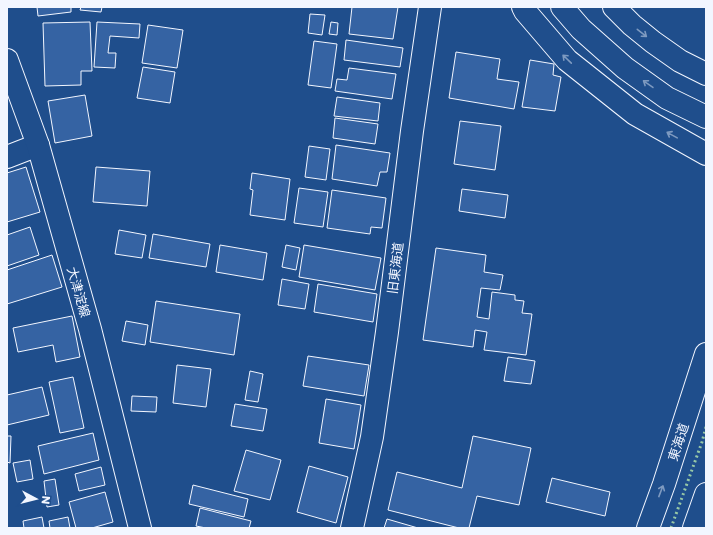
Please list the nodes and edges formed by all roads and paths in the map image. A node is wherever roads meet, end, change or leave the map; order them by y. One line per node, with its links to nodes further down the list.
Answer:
1 (430, 7): 14 (main road, 旧東海道)
2 (523, 7): 9 (main road, one-way to 2)
3 (562, 7): 7 (main road, one-way to 3)
4 (614, 7): 6 (main road, one-way to 6)
5 (7, 60): 8 (main road, 大津淀線)
6 (706, 74)
7 (706, 117)
8 (38, 145): 10 (main road); 13 (main road, 大津淀線)
9 (706, 154)
10 (7, 157)
11 (706, 354): 15 (main road, 東海道, one-way to 11)
12 (706, 494): 16 (main road)
13 (140, 528)
14 (352, 528)
15 (648, 528)
16 (694, 528)

